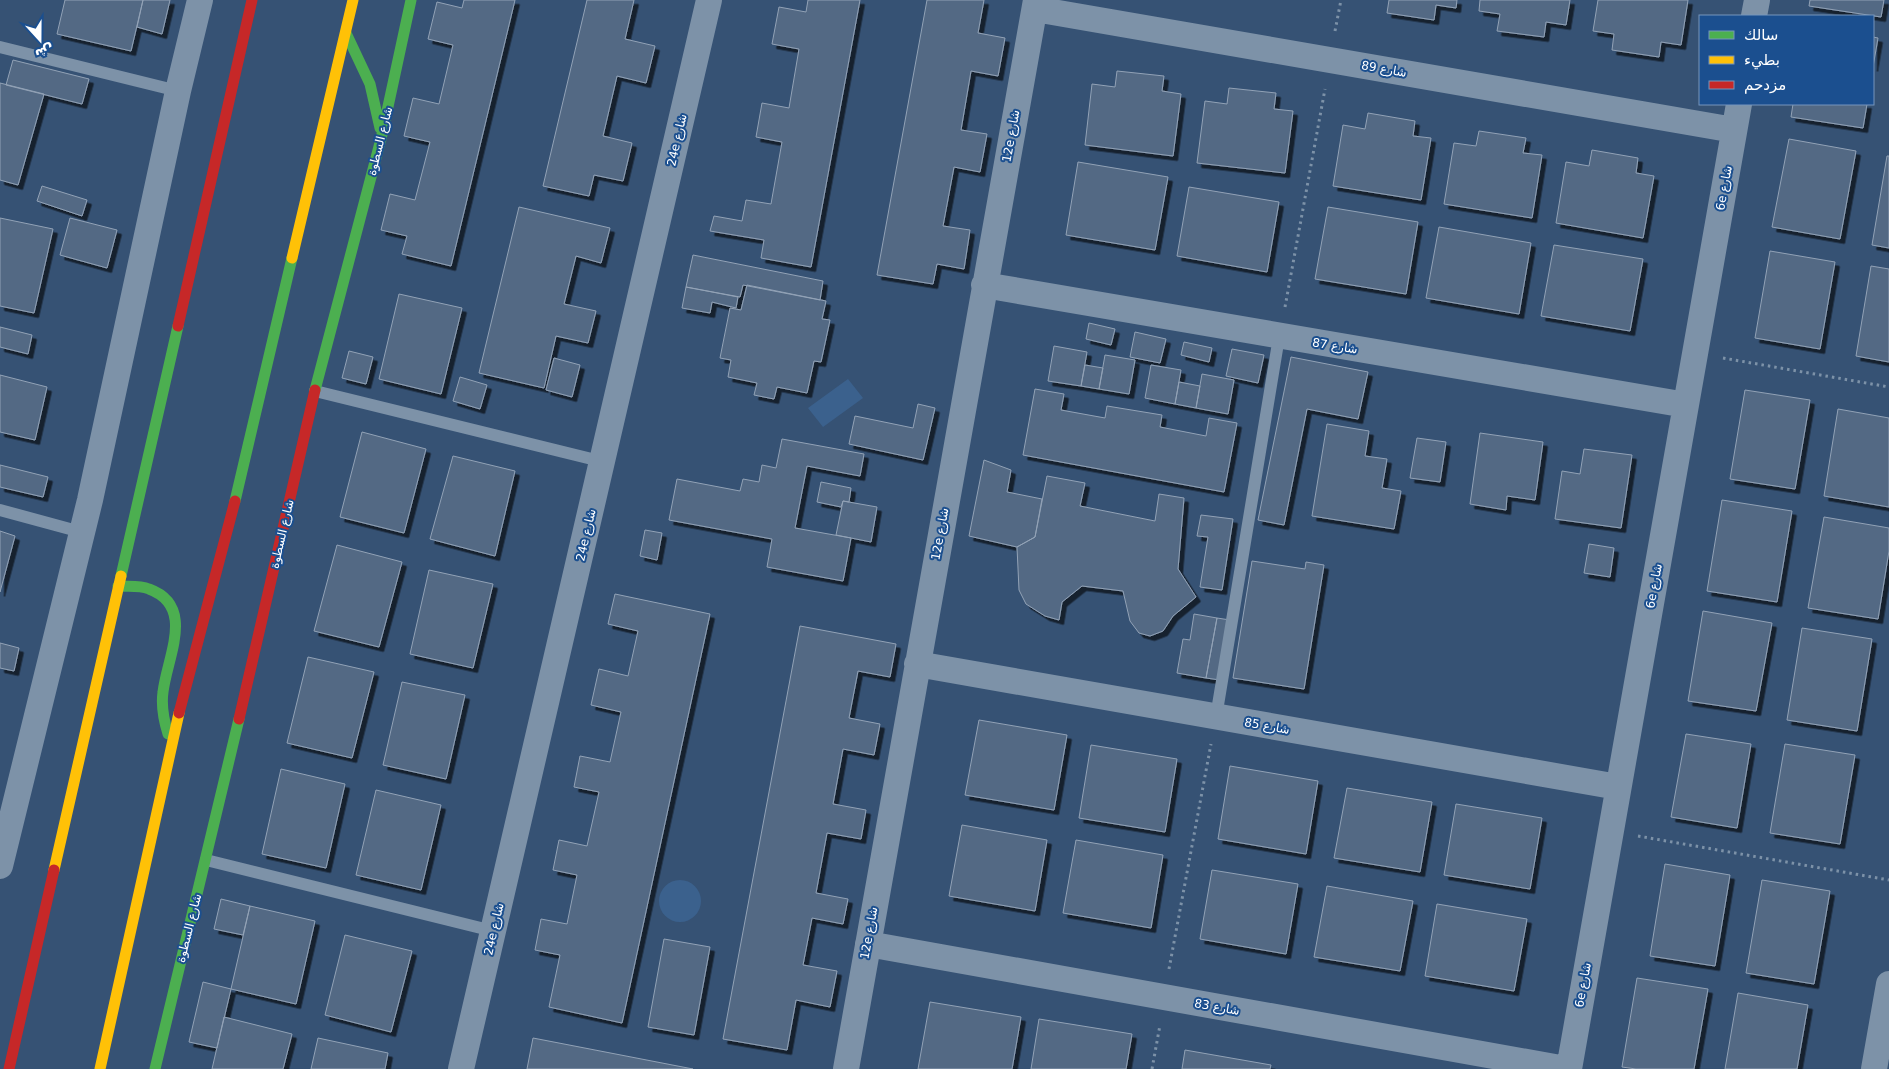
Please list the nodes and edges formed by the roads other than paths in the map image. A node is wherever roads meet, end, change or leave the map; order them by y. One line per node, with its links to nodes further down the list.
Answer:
1 (200, 0): 11 (street)
2 (252, 0): 22 (main road)
3 (353, 0): 9 (main road)
4 (411, 0): 14 (main road, شارع السطوة)
5 (709, 0): 19 (street, 24e شارع)
6 (1757, 0): 8 (street)
7 (1036, 4): 13 (street, شارع 89); 15 (street, 12e شارع)
8 (1754, 15)
9 (346, 33): 14 (main road); 25 (main road)
10 (0, 48): 11 (lane)
11 (178, 90): 21 (street)
12 (1739, 105): 13 (street, 6e شارع)
13 (1734, 130): 18 (street, 6e شارع)
14 (381, 139): 17 (main road, شارع السطوة)
15 (984, 285): 16 (street, شارع 87); 23 (street, 12e شارع)
16 (1279, 337): 18 (street, شارع 87); 24 (lane)
17 (315, 391): 19 (lane); 27 (main road, شارع السطوة)
18 (1686, 405): 26 (street, 6e شارع)
19 (604, 462): 29 (street, 24e شارع)
20 (0, 510): 21 (lane)
21 (81, 532): 28 (street)
22 (118, 586): 25 (main road); 33 (main road)
23 (917, 664): 24 (street, شارع 85); 30 (street, 12e شارع)
24 (1216, 717): 26 (street, شارع 85)
25 (171, 743): 34 (main road)
26 (1618, 787): 38 (street, 6e شارع)
27 (206, 860): 29 (lane); 35 (main road, شارع السطوة)
28 (0, 866)
29 (493, 931): 36 (street, 24e شارع)
30 (868, 944): 37 (street, 12e شارع); 38 (street, شارع 83)
31 (1889, 984): 32 (street)
32 (1886, 1024): 39 (street)
33 (9, 1069)
34 (100, 1069)
35 (155, 1069)
36 (461, 1069)
37 (846, 1069)
38 (1568, 1069)
39 (1874, 1069)

